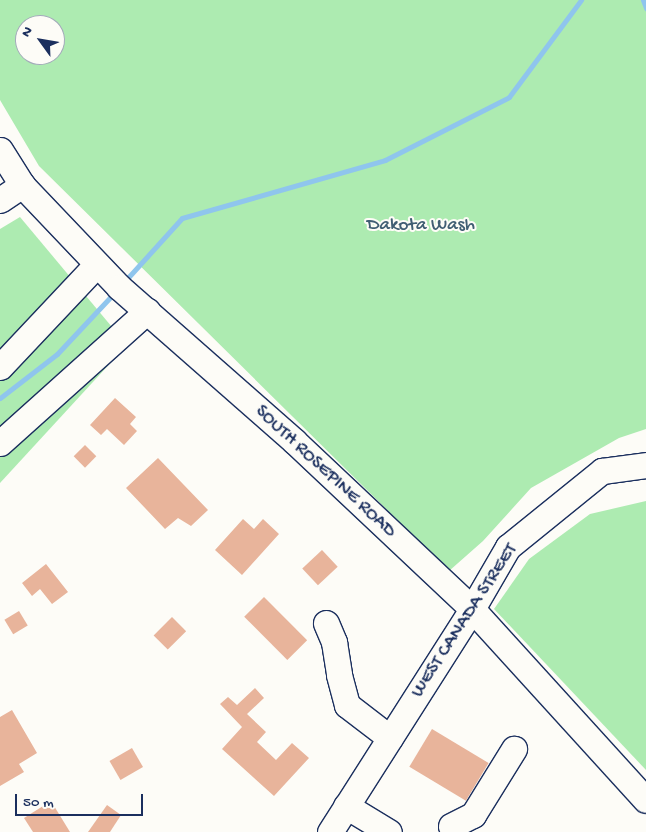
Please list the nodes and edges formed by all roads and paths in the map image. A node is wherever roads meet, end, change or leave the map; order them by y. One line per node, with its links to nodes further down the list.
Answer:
1 (0, 150): 2 (street, SOUTH ROSEPINE ROAD)
2 (22, 185): 3 (street); 4 (street, SOUTH ROSEPINE ROAD)
3 (0, 200)
4 (97, 264): 5 (street, SOUTH ROSEPINE ROAD); 6 (street)
5 (147, 311): 7 (street); 9 (street, SOUTH ROSEPINE ROAD)
6 (0, 367)
7 (0, 443)
8 (646, 465): 9 (street, WEST CANADA STREET)
9 (472, 609): 11 (street, WEST CANADA STREET); 13 (street, SOUTH ROSEPINE ROAD)
10 (326, 623): 11 (street)
11 (390, 738): 14 (street, WEST CANADA STREET)
12 (514, 749): 15 (street)
13 (646, 800)
14 (346, 806): 16 (street, WEST CANADA STREET); 17 (street)
15 (451, 826)
16 (330, 832)
17 (389, 832)

